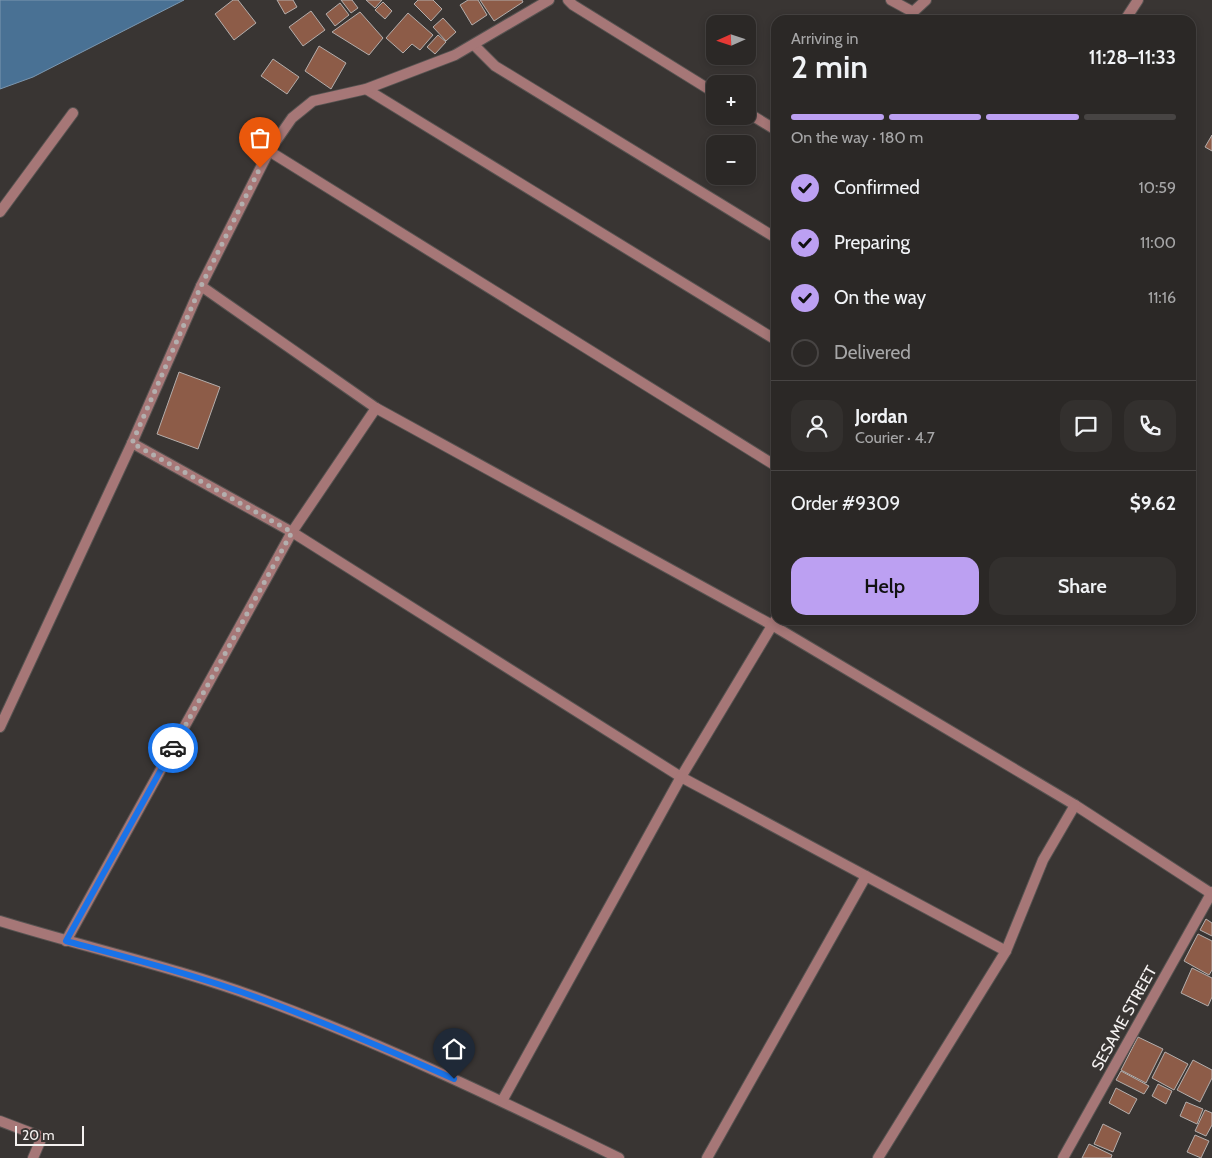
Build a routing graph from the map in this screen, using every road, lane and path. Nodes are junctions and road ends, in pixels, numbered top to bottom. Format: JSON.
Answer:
{"nodes":[{"id":1,"x":549,"y":0,"type":"edge"},
{"id":2,"x":568,"y":0,"type":"edge"},
{"id":3,"x":891,"y":0,"type":"edge"},
{"id":4,"x":926,"y":0,"type":"edge"},
{"id":5,"x":1138,"y":0,"type":"edge"},
{"id":6,"x":910,"y":15,"type":"edge"},
{"id":7,"x":912,"y":15,"type":"edge"},
{"id":8,"x":1128,"y":15,"type":"edge"},
{"id":9,"x":474,"y":44,"type":"junction"},
{"id":10,"x":706,"y":87,"type":"edge"},
{"id":11,"x":366,"y":89,"type":"junction"},
{"id":12,"x":73,"y":113,"type":"dead end"},
{"id":13,"x":756,"y":117,"type":"edge"},
{"id":14,"x":771,"y":127,"type":"edge"},
{"id":15,"x":269,"y":151,"type":"junction"},
{"id":16,"x":0,"y":212,"type":"edge"},
{"id":17,"x":771,"y":235,"type":"edge"},
{"id":18,"x":201,"y":286,"type":"junction"},
{"id":19,"x":771,"y":337,"type":"edge"},
{"id":20,"x":376,"y":408,"type":"junction"},
{"id":21,"x":132,"y":443,"type":"junction"},
{"id":22,"x":771,"y":463,"type":"edge"},
{"id":23,"x":292,"y":532,"type":"junction"},
{"id":24,"x":771,"y":620,"type":"edge"},
{"id":25,"x":772,"y":625,"type":"edge"},
{"id":26,"x":779,"y":625,"type":"edge"},
{"id":27,"x":2,"y":721,"type":"edge"},
{"id":28,"x":681,"y":777,"type":"junction"},
{"id":29,"x":1075,"y":805,"type":"junction"},
{"id":30,"x":866,"y":876,"type":"junction"},
{"id":31,"x":1212,"y":894,"type":"edge"},
{"id":32,"x":0,"y":921,"type":"edge"},
{"id":33,"x":66,"y":941,"type":"junction"},
{"id":34,"x":1006,"y":951,"type":"junction"},
{"id":35,"x":502,"y":1100,"type":"junction"},
{"id":36,"x":0,"y":1121,"type":"edge"},
{"id":37,"x":33,"y":1158,"type":"edge"},
{"id":38,"x":619,"y":1158,"type":"edge"},
{"id":39,"x":706,"y":1158,"type":"edge"},
{"id":40,"x":878,"y":1158,"type":"edge"},
{"id":41,"x":1063,"y":1158,"type":"edge"}],
"edges":[{"from":1,"to":9,"type":"street"},
{"from":2,"to":10,"type":"street"},
{"from":3,"to":6,"type":"street"},
{"from":4,"to":7,"type":"street"},
{"from":5,"to":8,"type":"street"},
{"from":9,"to":11,"type":"street"},
{"from":9,"to":17,"type":"street"},
{"from":11,"to":15,"type":"street"},
{"from":11,"to":19,"type":"street"},
{"from":12,"to":16,"type":"street"},
{"from":13,"to":14,"type":"street"},
{"from":15,"to":18,"type":"street"},
{"from":15,"to":22,"type":"street"},
{"from":18,"to":20,"type":"street"},
{"from":18,"to":21,"type":"street"},
{"from":20,"to":23,"type":"street"},
{"from":20,"to":24,"type":"street"},
{"from":21,"to":23,"type":"street"},
{"from":21,"to":27,"type":"street"},
{"from":23,"to":28,"type":"street"},
{"from":23,"to":33,"type":"street"},
{"from":25,"to":28,"type":"street"},
{"from":26,"to":29,"type":"street"},
{"from":28,"to":30,"type":"street"},
{"from":28,"to":35,"type":"street"},
{"from":29,"to":31,"type":"street"},
{"from":29,"to":34,"type":"street"},
{"from":30,"to":34,"type":"street"},
{"from":30,"to":39,"type":"street"},
{"from":31,"to":41,"type":"street","name":"SESAME STREET"},
{"from":32,"to":33,"type":"street"},
{"from":33,"to":35,"type":"street"},
{"from":34,"to":40,"type":"street"},
{"from":35,"to":38,"type":"street"},
{"from":36,"to":37,"type":"street"}]}
